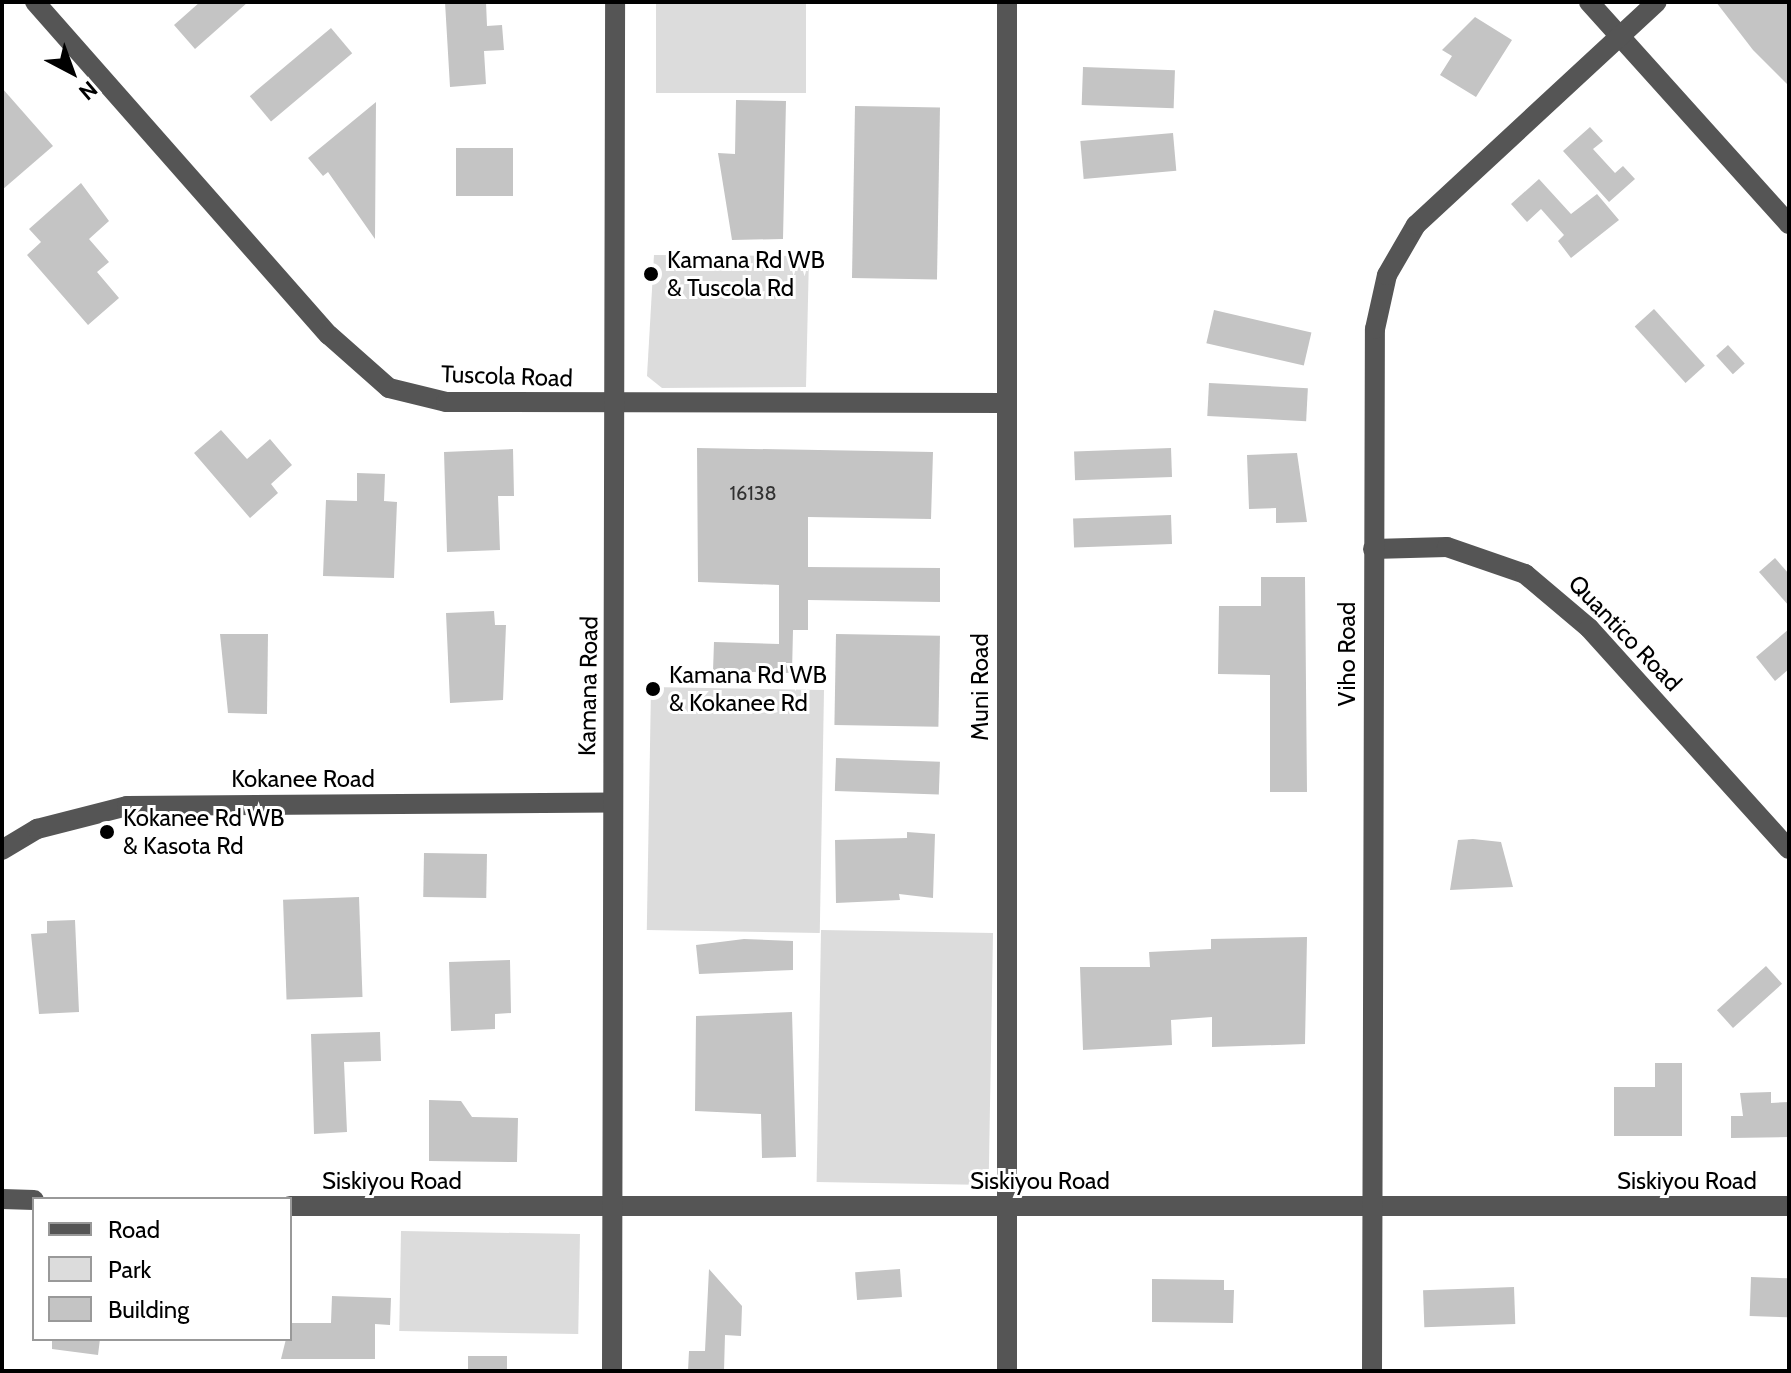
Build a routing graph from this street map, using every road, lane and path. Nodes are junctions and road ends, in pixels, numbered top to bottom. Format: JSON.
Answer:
{"nodes":[{"id":1,"x":35,"y":2,"type":"edge"},
{"id":2,"x":615,"y":2,"type":"edge"},
{"id":3,"x":1007,"y":2,"type":"edge"},
{"id":4,"x":1589,"y":2,"type":"edge"},
{"id":5,"x":1657,"y":2,"type":"edge"},
{"id":6,"x":1620,"y":36,"type":"junction"},
{"id":7,"x":1789,"y":224,"type":"edge"},
{"id":8,"x":1006,"y":403,"type":"junction"},
{"id":9,"x":616,"y":404,"type":"junction"},
{"id":10,"x":1373,"y":549,"type":"junction"},
{"id":11,"x":613,"y":803,"type":"junction"},
{"id":12,"x":1789,"y":849,"type":"edge"},
{"id":13,"x":2,"y":850,"type":"edge"},
{"id":14,"x":2,"y":1199,"type":"edge"},
{"id":15,"x":32,"y":1200,"type":"edge"},
{"id":16,"x":292,"y":1206,"type":"edge"},
{"id":17,"x":1006,"y":1206,"type":"junction"},
{"id":18,"x":1789,"y":1206,"type":"edge"},
{"id":19,"x":612,"y":1209,"type":"junction"},
{"id":20,"x":1373,"y":1209,"type":"junction"},
{"id":21,"x":612,"y":1371,"type":"edge"},
{"id":22,"x":1007,"y":1371,"type":"edge"},
{"id":23,"x":1372,"y":1371,"type":"edge"}],
"edges":[{"from":1,"to":9,"type":"street","name":"Tuscola Road"},
{"from":2,"to":9,"type":"street","name":"Kamana Road"},
{"from":3,"to":8,"type":"street","name":"Muni Road"},
{"from":4,"to":6,"type":"street"},
{"from":5,"to":6,"type":"street","name":"Viho Road"},
{"from":6,"to":7,"type":"street"},
{"from":6,"to":10,"type":"street","name":"Viho Road"},
{"from":8,"to":9,"type":"street","name":"Tuscola Road"},
{"from":8,"to":17,"type":"street","name":"Muni Road"},
{"from":9,"to":11,"type":"street","name":"Kamana Road"},
{"from":10,"to":12,"type":"street","name":"Quantico Road"},
{"from":10,"to":20,"type":"street","name":"Viho Road"},
{"from":11,"to":13,"type":"street","name":"Kokanee Road"},
{"from":11,"to":19,"type":"street","name":"Kamana Road"},
{"from":14,"to":15,"type":"street"},
{"from":16,"to":19,"type":"street","name":"Siskiyou Road"},
{"from":17,"to":19,"type":"street","name":"Siskiyou Road"},
{"from":17,"to":20,"type":"street","name":"Siskiyou Road"},
{"from":17,"to":22,"type":"street","name":"Muni Road"},
{"from":18,"to":20,"type":"street","name":"Siskiyou Road"},
{"from":19,"to":21,"type":"street","name":"Kamana Road"},
{"from":20,"to":23,"type":"street","name":"Viho Road"}]}
